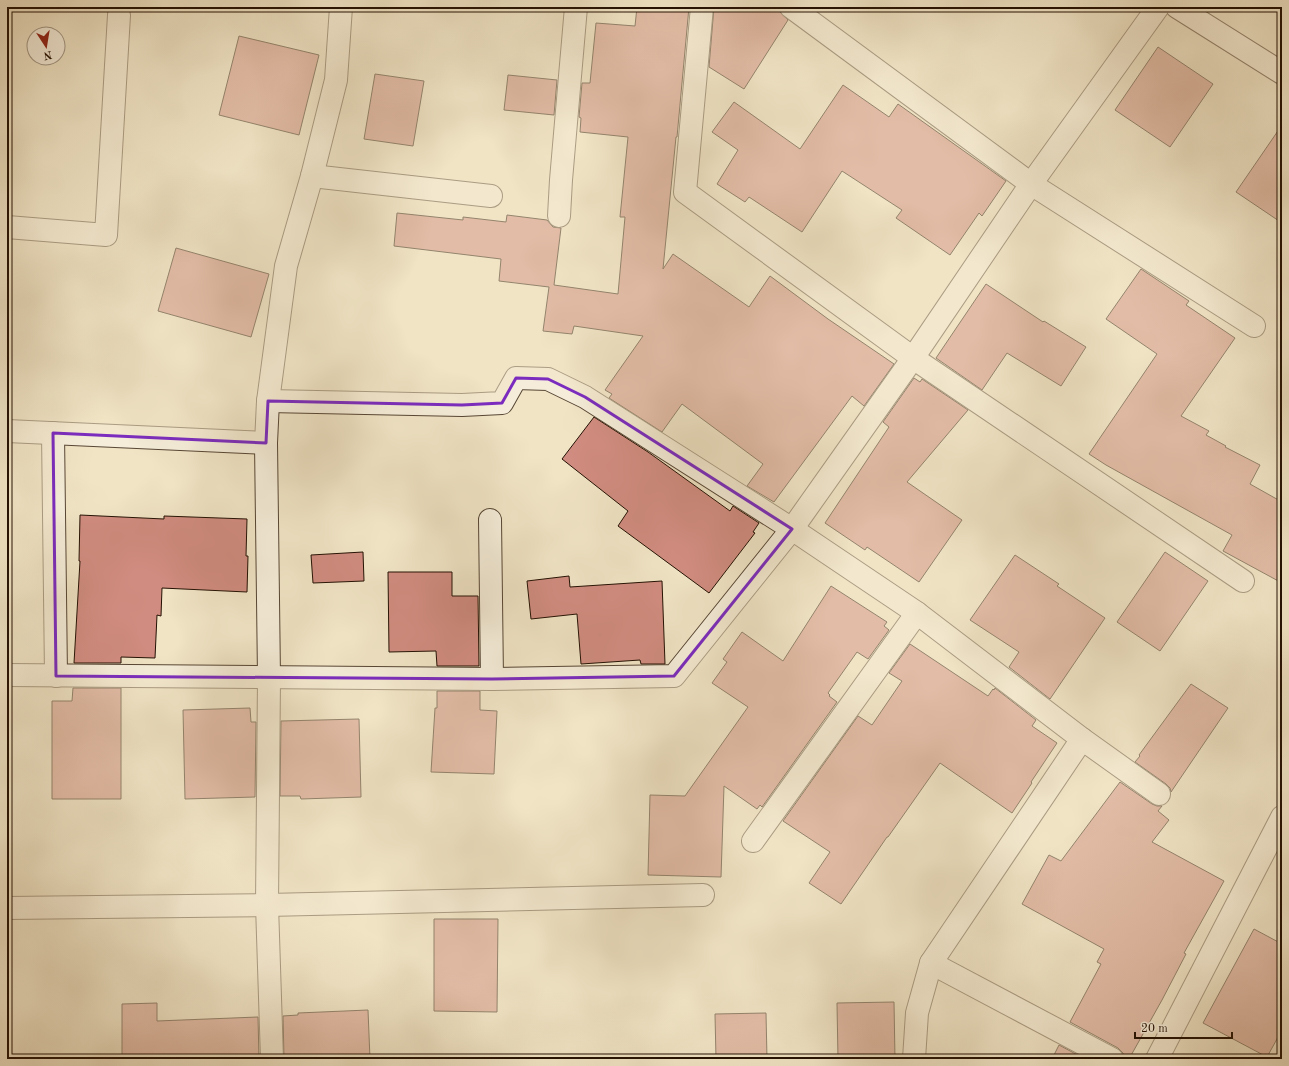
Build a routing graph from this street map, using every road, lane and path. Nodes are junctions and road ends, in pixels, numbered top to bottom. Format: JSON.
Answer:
{"nodes":[{"id":1,"x":341,"y":7,"type":"edge"},
{"id":2,"x":576,"y":7,"type":"edge"},
{"id":3,"x":702,"y":7,"type":"edge"},
{"id":4,"x":791,"y":7,"type":"edge"},
{"id":5,"x":1158,"y":7,"type":"edge"},
{"id":6,"x":1177,"y":7,"type":"edge"},
{"id":7,"x":119,"y":15,"type":"dead end"},
{"id":8,"x":1282,"y":73,"type":"edge"},
{"id":9,"x":312,"y":176,"type":"junction"},
{"id":10,"x":1031,"y":184,"type":"junction"},
{"id":11,"x":491,"y":196,"type":"dead end"},
{"id":12,"x":559,"y":216,"type":"dead end"},
{"id":13,"x":7,"y":227,"type":"edge"},
{"id":14,"x":1254,"y":326,"type":"dead end"},
{"id":15,"x":913,"y":358,"type":"junction"},
{"id":16,"x":268,"y":401,"type":"junction"},
{"id":17,"x":7,"y":432,"type":"edge"},
{"id":18,"x":54,"y":433,"type":"junction"},
{"id":19,"x":266,"y":442,"type":"junction"},
{"id":20,"x":490,"y":520,"type":"dead end"},
{"id":21,"x":792,"y":528,"type":"junction"},
{"id":22,"x":1243,"y":581,"type":"dead end"},
{"id":23,"x":917,"y":613,"type":"junction"},
{"id":24,"x":7,"y":675,"type":"edge"},
{"id":25,"x":56,"y":676,"type":"junction"},
{"id":26,"x":269,"y":677,"type":"junction"},
{"id":27,"x":492,"y":679,"type":"junction"},
{"id":28,"x":1082,"y":739,"type":"junction"},
{"id":29,"x":1159,"y":794,"type":"dead end"},
{"id":30,"x":1282,"y":817,"type":"edge"},
{"id":31,"x":753,"y":841,"type":"dead end"},
{"id":32,"x":703,"y":895,"type":"dead end"},
{"id":33,"x":267,"y":905,"type":"junction"},
{"id":34,"x":7,"y":908,"type":"edge"},
{"id":35,"x":931,"y":963,"type":"junction"},
{"id":36,"x":272,"y":1059,"type":"edge"},
{"id":37,"x":914,"y":1059,"type":"edge"},
{"id":38,"x":1112,"y":1059,"type":"edge"},
{"id":39,"x":1157,"y":1059,"type":"edge"}],
"edges":[{"from":1,"to":9,"type":"street"},
{"from":2,"to":12,"type":"street"},
{"from":3,"to":15,"type":"street"},
{"from":4,"to":10,"type":"street"},
{"from":5,"to":10,"type":"street"},
{"from":6,"to":8,"type":"street"},
{"from":7,"to":13,"type":"street"},
{"from":9,"to":11,"type":"street"},
{"from":9,"to":16,"type":"street"},
{"from":10,"to":14,"type":"street"},
{"from":10,"to":15,"type":"street"},
{"from":15,"to":21,"type":"street"},
{"from":15,"to":22,"type":"street"},
{"from":16,"to":19,"type":"street"},
{"from":16,"to":21,"type":"street"},
{"from":17,"to":18,"type":"street"},
{"from":18,"to":19,"type":"street"},
{"from":18,"to":25,"type":"street"},
{"from":19,"to":26,"type":"street"},
{"from":20,"to":27,"type":"street"},
{"from":21,"to":23,"type":"street"},
{"from":21,"to":27,"type":"street"},
{"from":23,"to":28,"type":"street"},
{"from":23,"to":31,"type":"street"},
{"from":24,"to":25,"type":"street"},
{"from":25,"to":26,"type":"street"},
{"from":26,"to":27,"type":"street"},
{"from":26,"to":33,"type":"street"},
{"from":28,"to":29,"type":"street"},
{"from":28,"to":35,"type":"street"},
{"from":30,"to":39,"type":"street"},
{"from":32,"to":33,"type":"street"},
{"from":33,"to":34,"type":"street"},
{"from":33,"to":36,"type":"street"},
{"from":35,"to":37,"type":"street"},
{"from":35,"to":38,"type":"street"}]}
